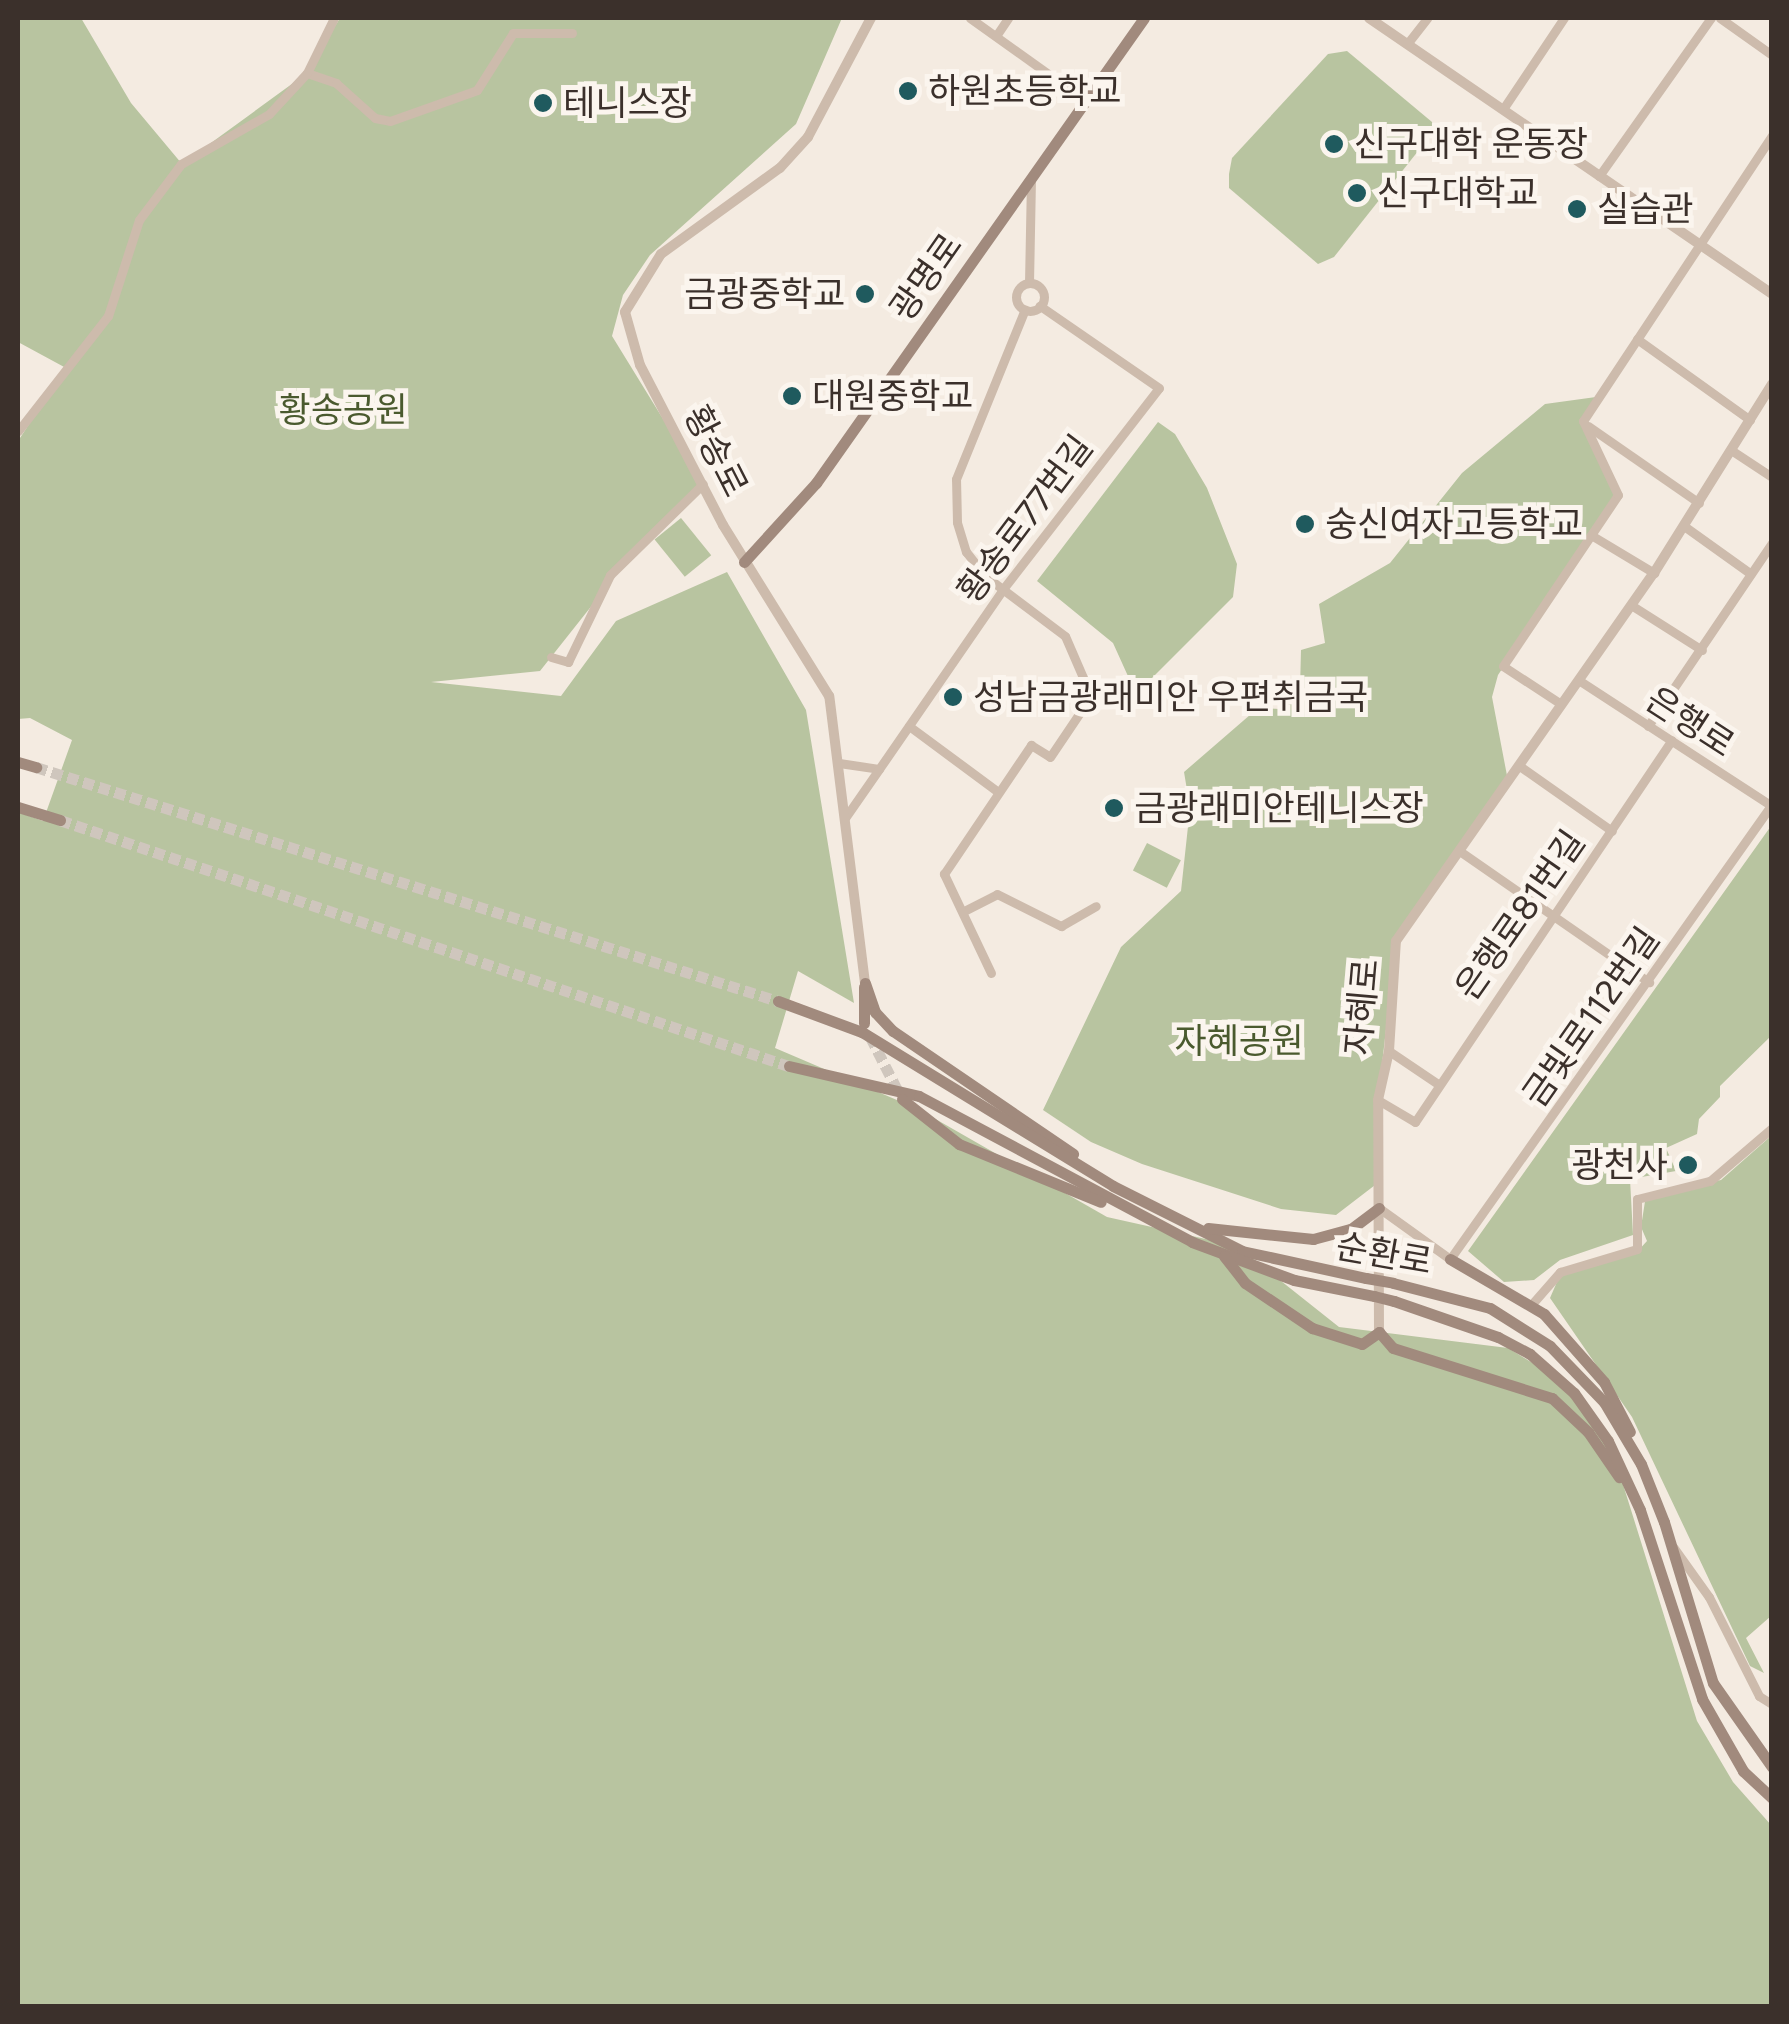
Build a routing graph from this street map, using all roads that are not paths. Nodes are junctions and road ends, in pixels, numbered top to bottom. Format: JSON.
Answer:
{"nodes":[{"id":1,"x":334,"y":18,"type":"edge"},
{"id":2,"x":871,"y":18,"type":"edge"},
{"id":3,"x":970,"y":18,"type":"edge"},
{"id":4,"x":1008,"y":18,"type":"edge"},
{"id":5,"x":1144,"y":18,"type":"edge"},
{"id":6,"x":1369,"y":18,"type":"edge"},
{"id":7,"x":1426,"y":18,"type":"edge"},
{"id":8,"x":1564,"y":18,"type":"edge"},
{"id":9,"x":1711,"y":18,"type":"edge"},
{"id":10,"x":1720,"y":18,"type":"edge"},
{"id":11,"x":572,"y":33,"type":"dead end"},
{"id":12,"x":996,"y":36,"type":"junction"},
{"id":13,"x":1407,"y":44,"type":"junction"},
{"id":14,"x":1772,"y":54,"type":"edge"},
{"id":15,"x":307,"y":73,"type":"junction"},
{"id":16,"x":1086,"y":101,"type":"junction"},
{"id":17,"x":1503,"y":109,"type":"junction"},
{"id":18,"x":1772,"y":135,"type":"edge"},
{"id":19,"x":1598,"y":176,"type":"junction"},
{"id":20,"x":1031,"y":180,"type":"junction"},
{"id":21,"x":1699,"y":246,"type":"junction"},
{"id":22,"x":1029,"y":283,"type":"junction"},
{"id":23,"x":1772,"y":294,"type":"edge"},
{"id":24,"x":1040,"y":306,"type":"junction"},
{"id":25,"x":1025,"y":309,"type":"junction"},
{"id":26,"x":1638,"y":339,"type":"junction"},
{"id":27,"x":1772,"y":384,"type":"edge"},
{"id":28,"x":1750,"y":420,"type":"junction"},
{"id":29,"x":1583,"y":421,"type":"junction"},
{"id":30,"x":18,"y":431,"type":"edge"},
{"id":31,"x":1730,"y":450,"type":"junction"},
{"id":32,"x":1772,"y":476,"type":"edge"},
{"id":33,"x":703,"y":484,"type":"junction"},
{"id":34,"x":1699,"y":503,"type":"junction"},
{"id":35,"x":1684,"y":526,"type":"junction"},
{"id":36,"x":1591,"y":534,"type":"junction"},
{"id":37,"x":1772,"y":543,"type":"edge"},
{"id":38,"x":744,"y":562,"type":"junction"},
{"id":39,"x":1654,"y":573,"type":"junction"},
{"id":40,"x":1751,"y":574,"type":"junction"},
{"id":41,"x":1003,"y":590,"type":"junction"},
{"id":42,"x":1631,"y":605,"type":"junction"},
{"id":43,"x":1702,"y":650,"type":"junction"},
{"id":44,"x":552,"y":658,"type":"dead end"},
{"id":45,"x":1580,"y":681,"type":"junction"},
{"id":46,"x":1561,"y":704,"type":"junction"},
{"id":47,"x":909,"y":726,"type":"junction"},
{"id":48,"x":1648,"y":726,"type":"junction"},
{"id":49,"x":1672,"y":740,"type":"junction"},
{"id":50,"x":18,"y":762,"type":"edge"},
{"id":51,"x":839,"y":763,"type":"junction"},
{"id":52,"x":36,"y":767,"type":"tunnel mouth"},
{"id":53,"x":1520,"y":767,"type":"junction"},
{"id":54,"x":879,"y":770,"type":"junction"},
{"id":55,"x":998,"y":792,"type":"junction"},
{"id":56,"x":1771,"y":805,"type":"edge"},
{"id":57,"x":18,"y":807,"type":"edge"},
{"id":58,"x":845,"y":818,"type":"junction"},
{"id":59,"x":60,"y":820,"type":"tunnel mouth"},
{"id":60,"x":1612,"y":831,"type":"junction"},
{"id":61,"x":1461,"y":852,"type":"junction"},
{"id":62,"x":1096,"y":906,"type":"dead end"},
{"id":63,"x":964,"y":911,"type":"junction"},
{"id":64,"x":1554,"y":915,"type":"junction"},
{"id":65,"x":991,"y":972,"type":"dead end"},
{"id":66,"x":1650,"y":982,"type":"junction"},
{"id":67,"x":865,"y":983,"type":"junction"},
{"id":68,"x":778,"y":1001,"type":"tunnel mouth"},
{"id":69,"x":864,"y":1023,"type":"tunnel mouth"},
{"id":70,"x":1389,"y":1051,"type":"junction"},
{"id":71,"x":790,"y":1066,"type":"tunnel mouth"},
{"id":72,"x":1438,"y":1084,"type":"junction"},
{"id":73,"x":902,"y":1100,"type":"tunnel mouth"},
{"id":74,"x":1378,"y":1100,"type":"junction"},
{"id":75,"x":1772,"y":1128,"type":"edge"},
{"id":76,"x":1113,"y":1186,"type":"junction"},
{"id":77,"x":1380,"y":1208,"type":"junction"},
{"id":78,"x":1132,"y":1212,"type":"junction"},
{"id":79,"x":1197,"y":1226,"type":"junction"},
{"id":80,"x":1222,"y":1255,"type":"junction"},
{"id":81,"x":1450,"y":1259,"type":"junction"},
{"id":82,"x":1532,"y":1304,"type":"junction"},
{"id":83,"x":1379,"y":1332,"type":"junction"},
{"id":84,"x":1640,"y":1464,"type":"junction"},
{"id":85,"x":1640,"y":1510,"type":"junction"},
{"id":86,"x":1669,"y":1542,"type":"junction"},
{"id":87,"x":1772,"y":1704,"type":"edge"},
{"id":88,"x":1772,"y":1766,"type":"edge"},
{"id":89,"x":1772,"y":1798,"type":"edge"}],
"edges":[{"from":1,"to":15,"type":"street"},
{"from":2,"to":33,"type":"street","name":"황송로"},
{"from":3,"to":12,"type":"street"},
{"from":4,"to":12,"type":"street"},
{"from":5,"to":16,"type":"main road","name":"광명로"},
{"from":6,"to":13,"type":"street"},
{"from":7,"to":13,"type":"street"},
{"from":8,"to":17,"type":"street"},
{"from":9,"to":19,"type":"street"},
{"from":10,"to":14,"type":"street"},
{"from":11,"to":15,"type":"street"},
{"from":12,"to":16,"type":"street"},
{"from":13,"to":17,"type":"street"},
{"from":15,"to":30,"type":"street"},
{"from":16,"to":20,"type":"main road","name":"광명로"},
{"from":17,"to":19,"type":"street"},
{"from":18,"to":21,"type":"street"},
{"from":19,"to":21,"type":"street"},
{"from":20,"to":22,"type":"street"},
{"from":20,"to":38,"type":"main road","name":"광명로"},
{"from":21,"to":23,"type":"street"},
{"from":21,"to":26,"type":"street"},
{"from":22,"to":24,"type":"street"},
{"from":22,"to":25,"type":"street"},
{"from":24,"to":25,"type":"street"},
{"from":24,"to":41,"type":"street","name":"황송로77번길"},
{"from":25,"to":41,"type":"street"},
{"from":26,"to":28,"type":"street"},
{"from":26,"to":29,"type":"street"},
{"from":27,"to":28,"type":"street","name":"자혜로"},
{"from":28,"to":31,"type":"street","name":"자혜로"},
{"from":29,"to":34,"type":"street"},
{"from":29,"to":36,"type":"street"},
{"from":31,"to":32,"type":"street"},
{"from":31,"to":34,"type":"street","name":"자혜로"},
{"from":33,"to":38,"type":"street","name":"황송로"},
{"from":33,"to":44,"type":"street"},
{"from":34,"to":35,"type":"street","name":"자혜로"},
{"from":35,"to":39,"type":"street","name":"자혜로"},
{"from":35,"to":40,"type":"street"},
{"from":36,"to":39,"type":"street"},
{"from":36,"to":46,"type":"street"},
{"from":37,"to":40,"type":"street"},
{"from":38,"to":51,"type":"street","name":"황송로"},
{"from":39,"to":42,"type":"street","name":"자혜로"},
{"from":40,"to":43,"type":"street"},
{"from":41,"to":47,"type":"street","name":"황송로77번길"},
{"from":41,"to":55,"type":"street"},
{"from":42,"to":43,"type":"street"},
{"from":42,"to":45,"type":"street","name":"자혜로"},
{"from":43,"to":48,"type":"street"},
{"from":45,"to":46,"type":"street","name":"자혜로"},
{"from":45,"to":48,"type":"street","name":"은행로"},
{"from":46,"to":53,"type":"street","name":"자혜로"},
{"from":47,"to":54,"type":"street","name":"황송로77번길"},
{"from":47,"to":55,"type":"street"},
{"from":48,"to":49,"type":"street","name":"은행로"},
{"from":49,"to":56,"type":"street","name":"은행로"},
{"from":49,"to":60,"type":"street","name":"은행로81번길"},
{"from":50,"to":52,"type":"main road"},
{"from":51,"to":54,"type":"street"},
{"from":51,"to":58,"type":"street","name":"황송로"},
{"from":53,"to":60,"type":"street"},
{"from":53,"to":61,"type":"street","name":"자혜로"},
{"from":54,"to":58,"type":"street","name":"황송로77번길"},
{"from":55,"to":63,"type":"street"},
{"from":56,"to":66,"type":"street","name":"금빛로112번길"},
{"from":57,"to":59,"type":"main road"},
{"from":58,"to":67,"type":"street","name":"황송로"},
{"from":60,"to":64,"type":"street","name":"은행로81번길"},
{"from":61,"to":64,"type":"street"},
{"from":61,"to":70,"type":"street","name":"자혜로"},
{"from":62,"to":63,"type":"street"},
{"from":63,"to":65,"type":"street"},
{"from":64,"to":66,"type":"street"},
{"from":64,"to":72,"type":"street","name":"은행로81번길"},
{"from":66,"to":81,"type":"street","name":"금빛로112번길"},
{"from":67,"to":69,"type":"main road"},
{"from":67,"to":76,"type":"main road"},
{"from":68,"to":76,"type":"main road","name":"순환로"},
{"from":70,"to":72,"type":"street"},
{"from":70,"to":74,"type":"street","name":"자혜로"},
{"from":71,"to":78,"type":"main road","name":"순환로"},
{"from":72,"to":74,"type":"street","name":"은행로81번길"},
{"from":73,"to":78,"type":"main road"},
{"from":74,"to":77,"type":"street","name":"자혜로"},
{"from":75,"to":82,"type":"street"},
{"from":76,"to":79,"type":"main road","name":"순환로"},
{"from":77,"to":79,"type":"main road"},
{"from":77,"to":81,"type":"street"},
{"from":77,"to":83,"type":"street","name":"자혜로"},
{"from":78,"to":80,"type":"main road","name":"순환로"},
{"from":79,"to":84,"type":"main road","name":"순환로","bridge":true},
{"from":80,"to":83,"type":"main road"},
{"from":80,"to":85,"type":"main road","name":"순환로","bridge":true},
{"from":81,"to":82,"type":"main road"},
{"from":82,"to":84,"type":"main road"},
{"from":83,"to":85,"type":"main road"},
{"from":84,"to":86,"type":"main road","name":"순환로"},
{"from":85,"to":89,"type":"main road","name":"순환로"},
{"from":86,"to":87,"type":"street"},
{"from":86,"to":88,"type":"main road","name":"순환로"}]}
